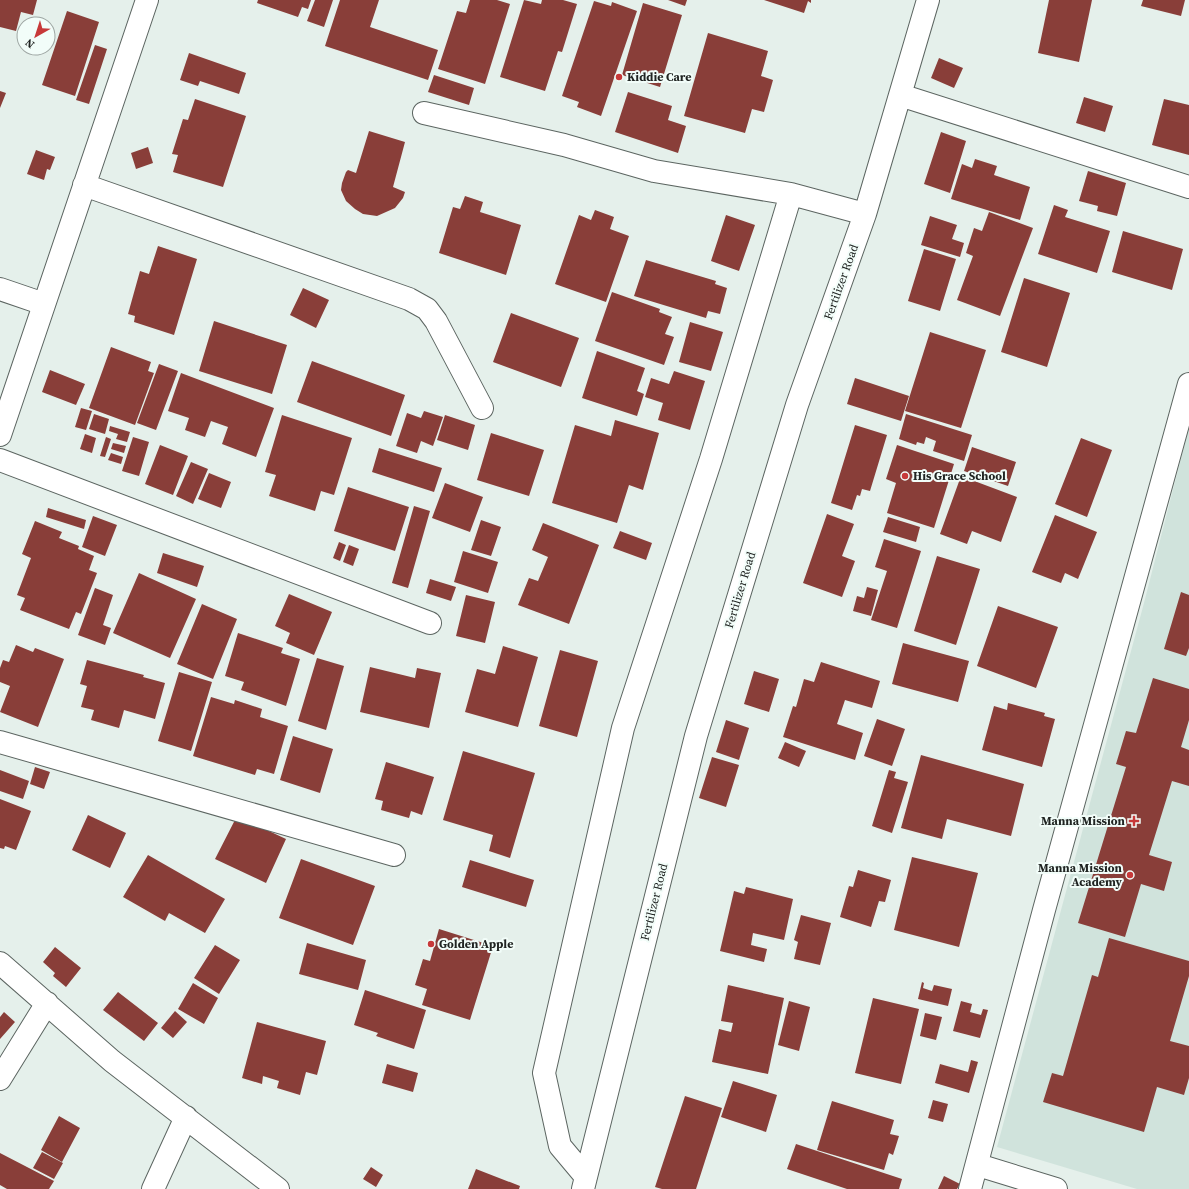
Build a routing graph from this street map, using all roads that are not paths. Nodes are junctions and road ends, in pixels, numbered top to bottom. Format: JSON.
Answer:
{"nodes":[{"id":1,"x":147,"y":0,"type":"edge"},
{"id":2,"x":928,"y":0,"type":"edge"},
{"id":3,"x":900,"y":95,"type":"junction"},
{"id":4,"x":424,"y":113,"type":"dead end"},
{"id":5,"x":84,"y":185,"type":"junction"},
{"id":6,"x":1189,"y":187,"type":"edge"},
{"id":7,"x":791,"y":194,"type":"junction"},
{"id":8,"x":865,"y":214,"type":"junction"},
{"id":9,"x":0,"y":289,"type":"edge"},
{"id":10,"x":44,"y":304,"type":"junction"},
{"id":11,"x":1189,"y":384,"type":"edge"},
{"id":12,"x":482,"y":408,"type":"dead end"},
{"id":13,"x":0,"y":435,"type":"edge"},
{"id":14,"x":0,"y":460,"type":"edge"},
{"id":15,"x":430,"y":623,"type":"dead end"},
{"id":16,"x":0,"y":742,"type":"edge"},
{"id":17,"x":394,"y":855,"type":"dead end"},
{"id":18,"x":0,"y":963,"type":"edge"},
{"id":19,"x":47,"y":1003,"type":"junction"},
{"id":20,"x":0,"y":1079,"type":"edge"},
{"id":21,"x":186,"y":1117,"type":"junction"},
{"id":22,"x":978,"y":1165,"type":"junction"},
{"id":23,"x":584,"y":1183,"type":"edge"},
{"id":24,"x":153,"y":1189,"type":"edge"},
{"id":25,"x":278,"y":1189,"type":"edge"},
{"id":26,"x":970,"y":1189,"type":"edge"},
{"id":27,"x":1056,"y":1189,"type":"edge"}],
"edges":[{"from":1,"to":5,"type":"street"},
{"from":2,"to":3,"type":"street","name":"Fertilizer Road"},
{"from":3,"to":6,"type":"street"},
{"from":3,"to":8,"type":"street","name":"Fertilizer Road"},
{"from":4,"to":7,"type":"street"},
{"from":5,"to":10,"type":"street"},
{"from":5,"to":12,"type":"street"},
{"from":7,"to":8,"type":"street"},
{"from":7,"to":23,"type":"street"},
{"from":8,"to":23,"type":"street","name":"Fertilizer Road"},
{"from":9,"to":10,"type":"street"},
{"from":10,"to":13,"type":"street"},
{"from":11,"to":22,"type":"street"},
{"from":14,"to":15,"type":"street"},
{"from":16,"to":17,"type":"street"},
{"from":18,"to":19,"type":"street"},
{"from":19,"to":20,"type":"street"},
{"from":19,"to":21,"type":"street"},
{"from":21,"to":24,"type":"street"},
{"from":21,"to":25,"type":"street"},
{"from":22,"to":26,"type":"street"},
{"from":22,"to":27,"type":"street"}]}
